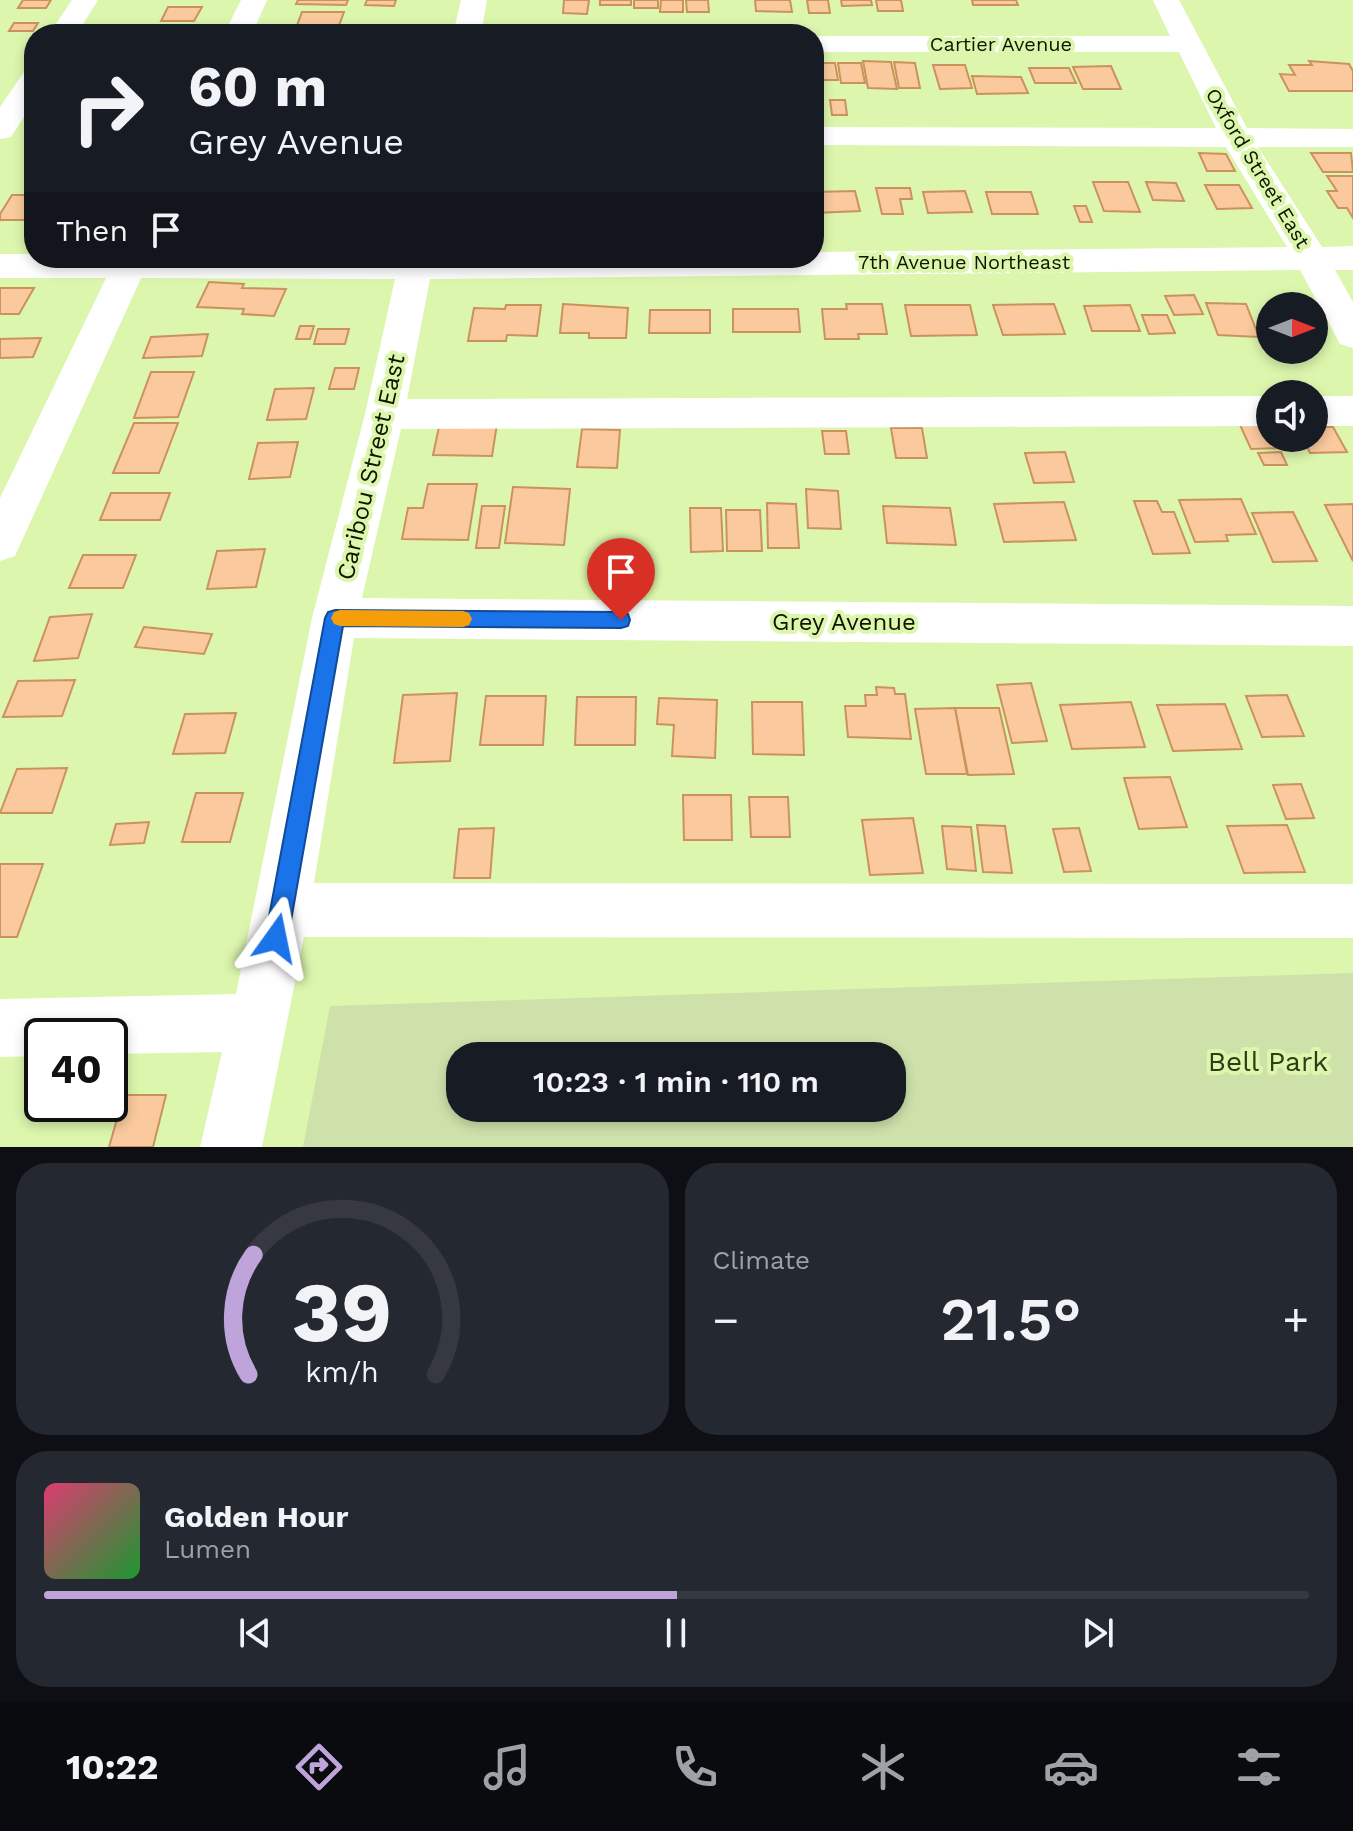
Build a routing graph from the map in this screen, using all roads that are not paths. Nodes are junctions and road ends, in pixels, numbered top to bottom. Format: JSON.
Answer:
{"nodes":[{"id":1,"x":85,"y":0,"type":"edge"},
{"id":2,"x":254,"y":0,"type":"edge"},
{"id":3,"x":474,"y":0,"type":"edge"},
{"id":4,"x":1166,"y":0,"type":"edge"},
{"id":5,"x":69,"y":24,"type":"edge"},
{"id":6,"x":243,"y":24,"type":"edge"},
{"id":7,"x":469,"y":24,"type":"edge"},
{"id":8,"x":824,"y":44,"type":"edge"},
{"id":9,"x":1188,"y":44,"type":"junction"},
{"id":10,"x":24,"y":93,"type":"edge"},
{"id":11,"x":0,"y":130,"type":"edge"},
{"id":12,"x":824,"y":136,"type":"edge"},
{"id":13,"x":1353,"y":138,"type":"edge"},
{"id":14,"x":1237,"y":139,"type":"junction"},
{"id":15,"x":1353,"y":258,"type":"edge"},
{"id":16,"x":1312,"y":259,"type":"junction"},
{"id":17,"x":824,"y":261,"type":"edge"},
{"id":18,"x":24,"y":265,"type":"edge"},
{"id":19,"x":0,"y":266,"type":"edge"},
{"id":20,"x":128,"y":268,"type":"edge"},
{"id":21,"x":415,"y":268,"type":"edge"},
{"id":22,"x":1353,"y":335,"type":"edge"},
{"id":23,"x":1256,"y":411,"type":"edge"},
{"id":24,"x":1328,"y":411,"type":"edge"},
{"id":25,"x":1353,"y":411,"type":"edge"},
{"id":26,"x":385,"y":414,"type":"junction"},
{"id":27,"x":0,"y":543,"type":"edge"},
{"id":28,"x":335,"y":618,"type":"junction"},
{"id":29,"x":1353,"y":626,"type":"edge"},
{"id":30,"x":282,"y":910,"type":"junction"},
{"id":31,"x":1353,"y":911,"type":"edge"},
{"id":32,"x":258,"y":1022,"type":"junction"},
{"id":33,"x":0,"y":1028,"type":"edge"},
{"id":34,"x":231,"y":1147,"type":"edge"}],
"edges":[{"from":1,"to":5,"type":"street"},
{"from":2,"to":6,"type":"street"},
{"from":3,"to":7,"type":"street"},
{"from":4,"to":9,"type":"street","name":"Oxford Street East"},
{"from":8,"to":9,"type":"street","name":"Cartier Avenue"},
{"from":9,"to":14,"type":"street","name":"Oxford Street East"},
{"from":10,"to":11,"type":"street"},
{"from":12,"to":14,"type":"street"},
{"from":13,"to":14,"type":"street"},
{"from":14,"to":16,"type":"street","name":"Oxford Street East"},
{"from":15,"to":16,"type":"street","name":"7th Avenue Northeast"},
{"from":16,"to":17,"type":"street","name":"7th Avenue Northeast"},
{"from":16,"to":22,"type":"street","name":"Oxford Street East"},
{"from":18,"to":19,"type":"street","name":"7th Avenue Northeast"},
{"from":20,"to":27,"type":"street"},
{"from":21,"to":26,"type":"street","name":"Caribou Street East"},
{"from":23,"to":26,"type":"street"},
{"from":24,"to":25,"type":"street"},
{"from":26,"to":28,"type":"street","name":"Caribou Street East"},
{"from":28,"to":29,"type":"street","name":"Grey Avenue"},
{"from":28,"to":30,"type":"street","name":"Caribou Street East"},
{"from":30,"to":31,"type":"street"},
{"from":30,"to":32,"type":"street","name":"Caribou Street East"},
{"from":32,"to":33,"type":"street"},
{"from":32,"to":34,"type":"street","name":"Caribou Street East"}]}
